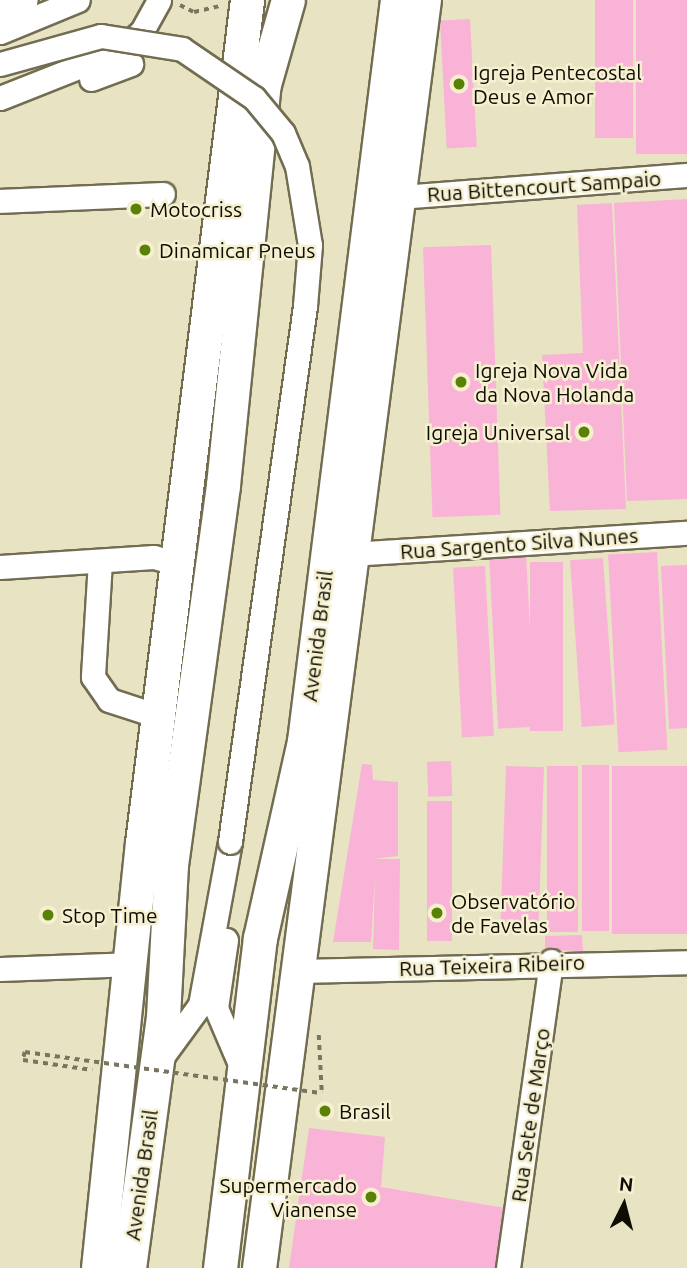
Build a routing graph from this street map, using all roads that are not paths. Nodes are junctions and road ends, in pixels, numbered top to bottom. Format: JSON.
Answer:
{"nodes":[{"id":1,"x":26,"y":0,"type":"edge"},
{"id":2,"x":78,"y":0,"type":"edge"},
{"id":3,"x":159,"y":0,"type":"edge"},
{"id":4,"x":247,"y":0,"type":"edge"},
{"id":5,"x":275,"y":0,"type":"edge"},
{"id":6,"x":288,"y":0,"type":"edge"},
{"id":7,"x":397,"y":0,"type":"edge"},
{"id":8,"x":424,"y":0,"type":"edge"},
{"id":9,"x":0,"y":11,"type":"edge"},
{"id":10,"x":0,"y":32,"type":"edge"},
{"id":11,"x":0,"y":64,"type":"edge"},
{"id":12,"x":131,"y":64,"type":"dead end"},
{"id":13,"x":264,"y":84,"type":"junction"},
{"id":14,"x":0,"y":98,"type":"edge"},
{"id":15,"x":0,"y":114,"type":"edge"},
{"id":16,"x":687,"y":175,"type":"edge"},
{"id":17,"x":163,"y":194,"type":"dead end"},
{"id":18,"x":400,"y":197,"type":"junction"},
{"id":19,"x":0,"y":201,"type":"edge"},
{"id":20,"x":687,"y":533,"type":"edge"},
{"id":21,"x":350,"y":554,"type":"junction"},
{"id":22,"x":100,"y":561,"type":"junction"},
{"id":23,"x":179,"y":564,"type":"junction"},
{"id":24,"x":0,"y":567,"type":"edge"},
{"id":25,"x":159,"y":716,"type":"junction"},
{"id":26,"x":229,"y":853,"type":"junction"},
{"id":27,"x":551,"y":961,"type":"junction"},
{"id":28,"x":687,"y":962,"type":"edge"},
{"id":29,"x":134,"y":964,"type":"junction"},
{"id":30,"x":0,"y":969,"type":"edge"},
{"id":31,"x":298,"y":971,"type":"junction"},
{"id":32,"x":156,"y":1066,"type":"junction"},
{"id":33,"x":246,"y":1077,"type":"junction"},
{"id":34,"x":98,"y":1268,"type":"edge"},
{"id":35,"x":129,"y":1268,"type":"edge"},
{"id":36,"x":220,"y":1268,"type":"edge"},
{"id":37,"x":259,"y":1268,"type":"edge"},
{"id":38,"x":508,"y":1268,"type":"edge"}],
"edges":[{"from":1,"to":9,"type":"street"},
{"from":2,"to":10,"type":"street"},
{"from":3,"to":14,"type":"street"},
{"from":4,"to":23,"type":"highway","name":"Avenida Brasil"},
{"from":5,"to":13,"type":"highway"},
{"from":6,"to":13,"type":"highway","name":"Avenida Brasil"},
{"from":7,"to":33,"type":"highway","name":"Avenida Brasil"},
{"from":8,"to":18,"type":"highway","name":"Avenida Brasil"},
{"from":11,"to":26,"type":"street","bridge":true},
{"from":12,"to":15,"type":"street"},
{"from":13,"to":32,"type":"highway","name":"Avenida Brasil"},
{"from":16,"to":18,"type":"street","name":"Rua Bittencourt Sampaio"},
{"from":17,"to":19,"type":"street"},
{"from":18,"to":21,"type":"highway","name":"Avenida Brasil"},
{"from":20,"to":21,"type":"street","name":"Rua Sargento Silva Nunes"},
{"from":21,"to":31,"type":"highway","name":"Avenida Brasil"},
{"from":22,"to":23,"type":"street"},
{"from":22,"to":24,"type":"street"},
{"from":22,"to":25,"type":"street"},
{"from":23,"to":25,"type":"highway","name":"Avenida Brasil"},
{"from":25,"to":29,"type":"highway","name":"Avenida Brasil"},
{"from":26,"to":32,"type":"street"},
{"from":26,"to":33,"type":"street"},
{"from":27,"to":28,"type":"street","name":"Rua Teixeira Ribeiro"},
{"from":27,"to":31,"type":"street","name":"Rua Teixeira Ribeiro"},
{"from":27,"to":38,"type":"street","name":"Rua Sete de Março"},
{"from":29,"to":30,"type":"street"},
{"from":29,"to":34,"type":"highway","name":"Avenida Brasil"},
{"from":31,"to":37,"type":"highway","name":"Avenida Brasil"},
{"from":32,"to":35,"type":"highway","name":"Avenida Brasil"},
{"from":33,"to":36,"type":"highway","name":"Avenida Brasil"}]}
